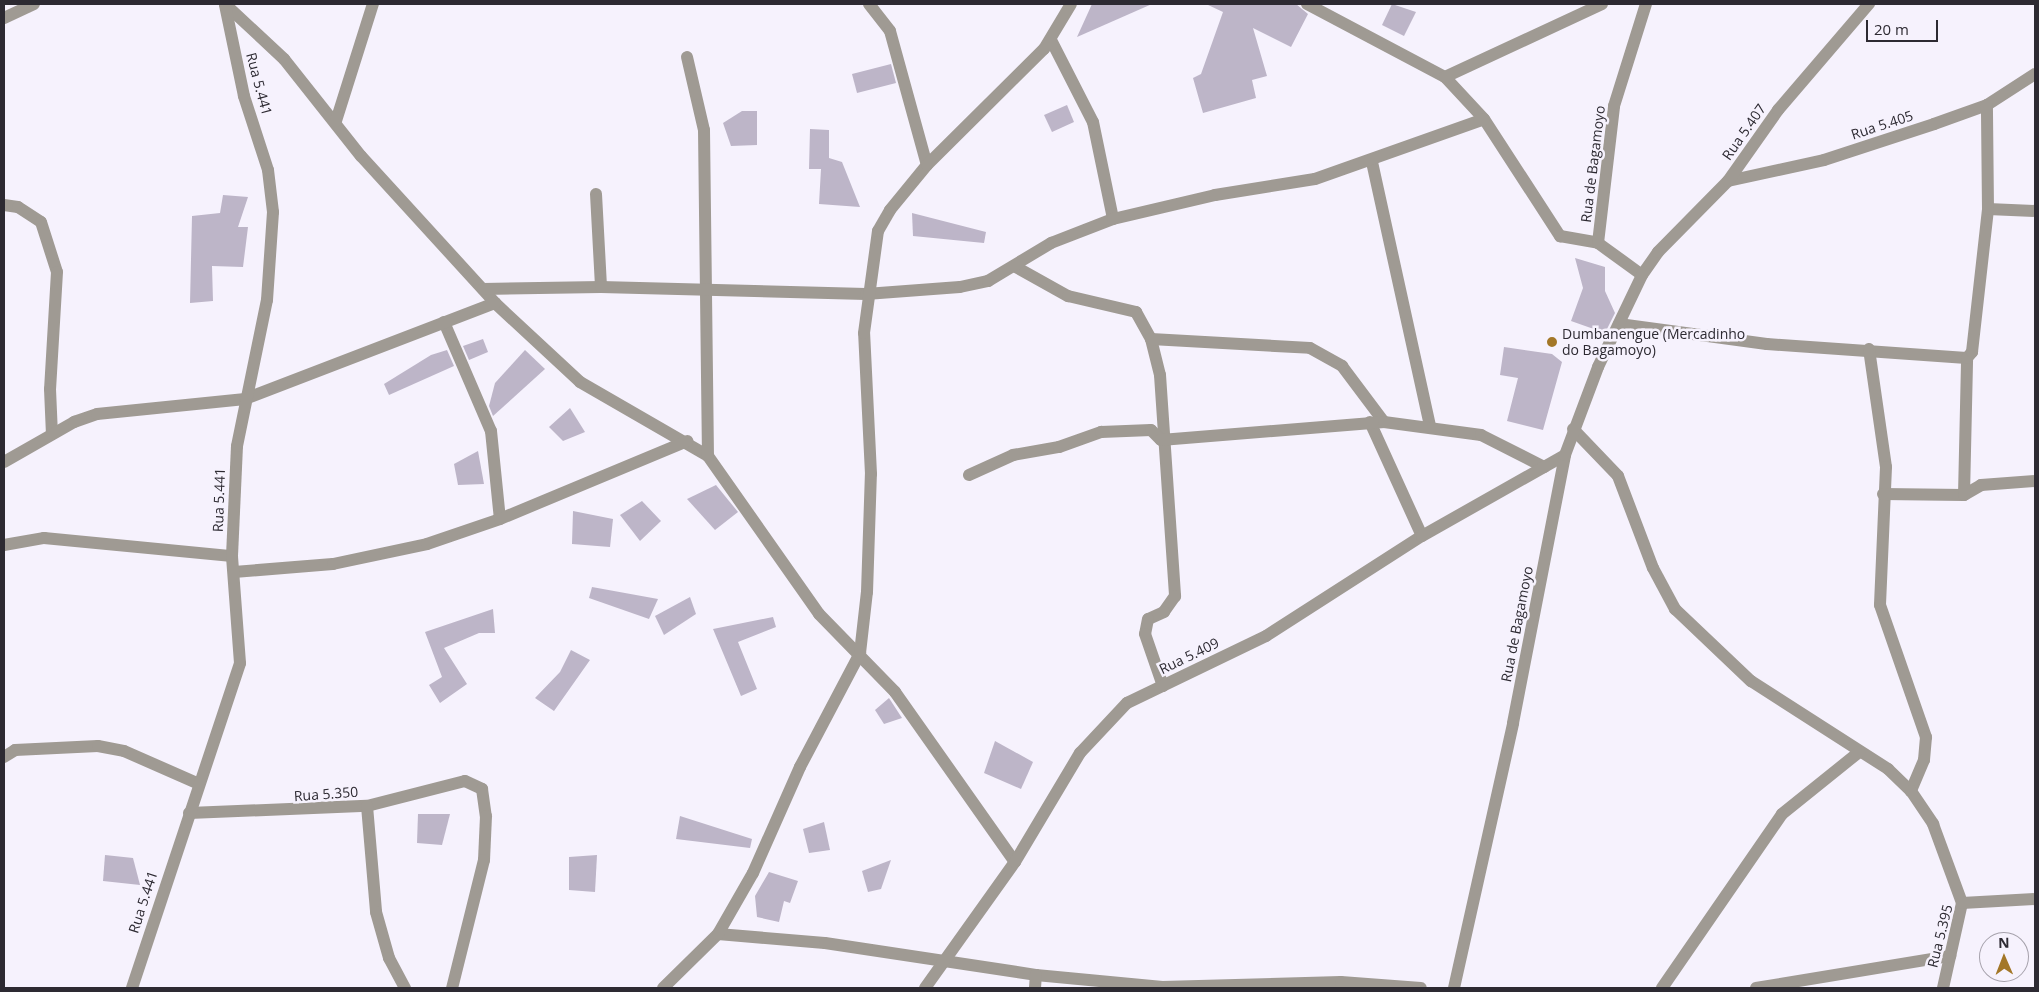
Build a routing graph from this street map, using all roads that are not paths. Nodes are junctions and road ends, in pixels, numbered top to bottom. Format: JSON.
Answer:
{"nodes":[{"id":1,"x":34,"y":4,"type":"edge"},
{"id":2,"x":225,"y":4,"type":"edge"},
{"id":3,"x":373,"y":4,"type":"edge"},
{"id":4,"x":869,"y":4,"type":"edge"},
{"id":5,"x":1071,"y":4,"type":"edge"},
{"id":6,"x":1307,"y":4,"type":"edge"},
{"id":7,"x":1602,"y":4,"type":"edge"},
{"id":8,"x":1646,"y":4,"type":"edge"},
{"id":9,"x":1870,"y":4,"type":"edge"},
{"id":10,"x":4,"y":18,"type":"edge"},
{"id":11,"x":1051,"y":40,"type":"junction"},
{"id":12,"x":687,"y":57,"type":"dead end"},
{"id":13,"x":2035,"y":74,"type":"edge"},
{"id":14,"x":1445,"y":77,"type":"junction"},
{"id":15,"x":1987,"y":105,"type":"junction"},
{"id":16,"x":1484,"y":119,"type":"junction"},
{"id":17,"x":336,"y":121,"type":"junction"},
{"id":18,"x":1372,"y":162,"type":"junction"},
{"id":19,"x":927,"y":165,"type":"junction"},
{"id":20,"x":1728,"y":181,"type":"junction"},
{"id":21,"x":596,"y":194,"type":"dead end"},
{"id":22,"x":4,"y":205,"type":"edge"},
{"id":23,"x":1988,"y":209,"type":"junction"},
{"id":24,"x":2035,"y":211,"type":"edge"},
{"id":25,"x":1113,"y":219,"type":"junction"},
{"id":26,"x":1598,"y":243,"type":"junction"},
{"id":27,"x":1014,"y":266,"type":"junction"},
{"id":28,"x":1642,"y":275,"type":"junction"},
{"id":29,"x":601,"y":287,"type":"junction"},
{"id":30,"x":483,"y":289,"type":"junction"},
{"id":31,"x":706,"y":289,"type":"junction"},
{"id":32,"x":866,"y":294,"type":"junction"},
{"id":33,"x":495,"y":303,"type":"junction"},
{"id":34,"x":444,"y":322,"type":"junction"},
{"id":35,"x":1619,"y":324,"type":"junction"},
{"id":36,"x":1151,"y":339,"type":"junction"},
{"id":37,"x":1869,"y":349,"type":"junction"},
{"id":38,"x":1967,"y":358,"type":"junction"},
{"id":39,"x":245,"y":399,"type":"junction"},
{"id":40,"x":1370,"y":422,"type":"junction"},
{"id":41,"x":1384,"y":422,"type":"junction"},
{"id":42,"x":1430,"y":426,"type":"junction"},
{"id":43,"x":1573,"y":429,"type":"junction"},
{"id":44,"x":52,"y":434,"type":"junction"},
{"id":45,"x":687,"y":440,"type":"junction"},
{"id":46,"x":1161,"y":440,"type":"junction"},
{"id":47,"x":1565,"y":455,"type":"junction"},
{"id":48,"x":708,"y":456,"type":"junction"},
{"id":49,"x":4,"y":462,"type":"edge"},
{"id":50,"x":1544,"y":468,"type":"junction"},
{"id":51,"x":969,"y":475,"type":"dead end"},
{"id":52,"x":2035,"y":481,"type":"edge"},
{"id":53,"x":1883,"y":494,"type":"junction"},
{"id":54,"x":1964,"y":495,"type":"junction"},
{"id":55,"x":500,"y":519,"type":"junction"},
{"id":56,"x":1422,"y":536,"type":"junction"},
{"id":57,"x":4,"y":545,"type":"edge"},
{"id":58,"x":232,"y":556,"type":"junction"},
{"id":59,"x":234,"y":572,"type":"junction"},
{"id":60,"x":860,"y":652,"type":"junction"},
{"id":61,"x":1163,"y":686,"type":"junction"},
{"id":62,"x":1859,"y":752,"type":"junction"},
{"id":63,"x":4,"y":756,"type":"edge"},
{"id":64,"x":199,"y":784,"type":"junction"},
{"id":65,"x":1911,"y":791,"type":"junction"},
{"id":66,"x":367,"y":806,"type":"junction"},
{"id":67,"x":188,"y":813,"type":"junction"},
{"id":68,"x":1015,"y":862,"type":"junction"},
{"id":69,"x":2035,"y":899,"type":"edge"},
{"id":70,"x":1962,"y":903,"type":"junction"},
{"id":71,"x":718,"y":934,"type":"junction"},
{"id":72,"x":1950,"y":956,"type":"junction"},
{"id":73,"x":947,"y":962,"type":"junction"},
{"id":74,"x":1036,"y":975,"type":"junction"},
{"id":75,"x":132,"y":988,"type":"edge"},
{"id":76,"x":405,"y":988,"type":"edge"},
{"id":77,"x":452,"y":988,"type":"edge"},
{"id":78,"x":662,"y":988,"type":"edge"},
{"id":79,"x":925,"y":988,"type":"edge"},
{"id":80,"x":1035,"y":988,"type":"edge"},
{"id":81,"x":1421,"y":988,"type":"edge"},
{"id":82,"x":1454,"y":988,"type":"edge"},
{"id":83,"x":1662,"y":988,"type":"edge"},
{"id":84,"x":1756,"y":988,"type":"edge"},
{"id":85,"x":1943,"y":988,"type":"edge"}],
"edges":[{"from":1,"to":10,"type":"street"},
{"from":2,"to":17,"type":"street"},
{"from":2,"to":39,"type":"street","name":"Rua 5.441"},
{"from":3,"to":17,"type":"street"},
{"from":4,"to":19,"type":"street"},
{"from":5,"to":11,"type":"street"},
{"from":6,"to":14,"type":"street"},
{"from":7,"to":14,"type":"street"},
{"from":8,"to":26,"type":"street","name":"Rua de Bagamoyo"},
{"from":9,"to":20,"type":"street","name":"Rua 5.407"},
{"from":11,"to":19,"type":"street"},
{"from":11,"to":25,"type":"street"},
{"from":12,"to":31,"type":"street"},
{"from":13,"to":15,"type":"street","name":"Rua 5.405"},
{"from":14,"to":16,"type":"street"},
{"from":15,"to":20,"type":"street","name":"Rua 5.405"},
{"from":15,"to":23,"type":"street"},
{"from":16,"to":18,"type":"street"},
{"from":16,"to":26,"type":"street"},
{"from":17,"to":30,"type":"street"},
{"from":18,"to":25,"type":"street"},
{"from":18,"to":42,"type":"street"},
{"from":19,"to":32,"type":"street"},
{"from":20,"to":28,"type":"street","name":"Rua 5.407"},
{"from":21,"to":29,"type":"street"},
{"from":22,"to":44,"type":"street"},
{"from":23,"to":24,"type":"street"},
{"from":23,"to":38,"type":"street"},
{"from":25,"to":27,"type":"street"},
{"from":26,"to":28,"type":"street"},
{"from":27,"to":32,"type":"street"},
{"from":27,"to":36,"type":"street"},
{"from":28,"to":35,"type":"street","name":"Rua de Bagamoyo"},
{"from":29,"to":30,"type":"street"},
{"from":29,"to":31,"type":"street"},
{"from":30,"to":33,"type":"street"},
{"from":31,"to":32,"type":"street"},
{"from":31,"to":48,"type":"street"},
{"from":32,"to":60,"type":"street"},
{"from":33,"to":34,"type":"street"},
{"from":33,"to":45,"type":"street"},
{"from":34,"to":39,"type":"street"},
{"from":34,"to":55,"type":"street"},
{"from":35,"to":37,"type":"street"},
{"from":35,"to":43,"type":"street","name":"Rua de Bagamoyo"},
{"from":36,"to":41,"type":"street"},
{"from":36,"to":46,"type":"street"},
{"from":37,"to":38,"type":"street"},
{"from":37,"to":53,"type":"street"},
{"from":38,"to":54,"type":"street"},
{"from":39,"to":44,"type":"street"},
{"from":39,"to":58,"type":"street","name":"Rua 5.441"},
{"from":40,"to":41,"type":"street"},
{"from":40,"to":46,"type":"street"},
{"from":40,"to":56,"type":"street"},
{"from":41,"to":42,"type":"street"},
{"from":42,"to":50,"type":"street"},
{"from":43,"to":47,"type":"street","name":"Rua de Bagamoyo"},
{"from":43,"to":62,"type":"street"},
{"from":44,"to":49,"type":"street"},
{"from":45,"to":48,"type":"street"},
{"from":45,"to":55,"type":"street"},
{"from":46,"to":51,"type":"street"},
{"from":46,"to":61,"type":"street"},
{"from":47,"to":50,"type":"street","name":"Rua 5.409"},
{"from":47,"to":82,"type":"street","name":"Rua de Bagamoyo"},
{"from":48,"to":60,"type":"street"},
{"from":50,"to":56,"type":"street","name":"Rua 5.409"},
{"from":52,"to":54,"type":"street"},
{"from":53,"to":54,"type":"street"},
{"from":53,"to":65,"type":"street"},
{"from":55,"to":59,"type":"street"},
{"from":56,"to":61,"type":"street","name":"Rua 5.409"},
{"from":57,"to":58,"type":"street"},
{"from":58,"to":59,"type":"street","name":"Rua 5.441"},
{"from":59,"to":64,"type":"street","name":"Rua 5.441"},
{"from":60,"to":68,"type":"street"},
{"from":60,"to":71,"type":"street"},
{"from":61,"to":68,"type":"street","name":"Rua 5.409"},
{"from":62,"to":65,"type":"street"},
{"from":62,"to":83,"type":"street"},
{"from":63,"to":64,"type":"street"},
{"from":64,"to":67,"type":"street","name":"Rua 5.441"},
{"from":65,"to":70,"type":"street"},
{"from":66,"to":67,"type":"street","name":"Rua 5.350"},
{"from":66,"to":76,"type":"street","name":"Rua 5.350"},
{"from":66,"to":77,"type":"street"},
{"from":67,"to":75,"type":"street","name":"Rua 5.441"},
{"from":68,"to":73,"type":"street","name":"Rua 5.409"},
{"from":69,"to":70,"type":"street","name":"Rua 5.395"},
{"from":70,"to":72,"type":"street","name":"Rua 5.395"},
{"from":71,"to":73,"type":"street"},
{"from":71,"to":78,"type":"street"},
{"from":72,"to":84,"type":"street"},
{"from":72,"to":85,"type":"street","name":"Rua 5.395"},
{"from":73,"to":74,"type":"street"},
{"from":73,"to":79,"type":"street","name":"Rua 5.409"},
{"from":74,"to":80,"type":"street"},
{"from":74,"to":81,"type":"street"}]}
